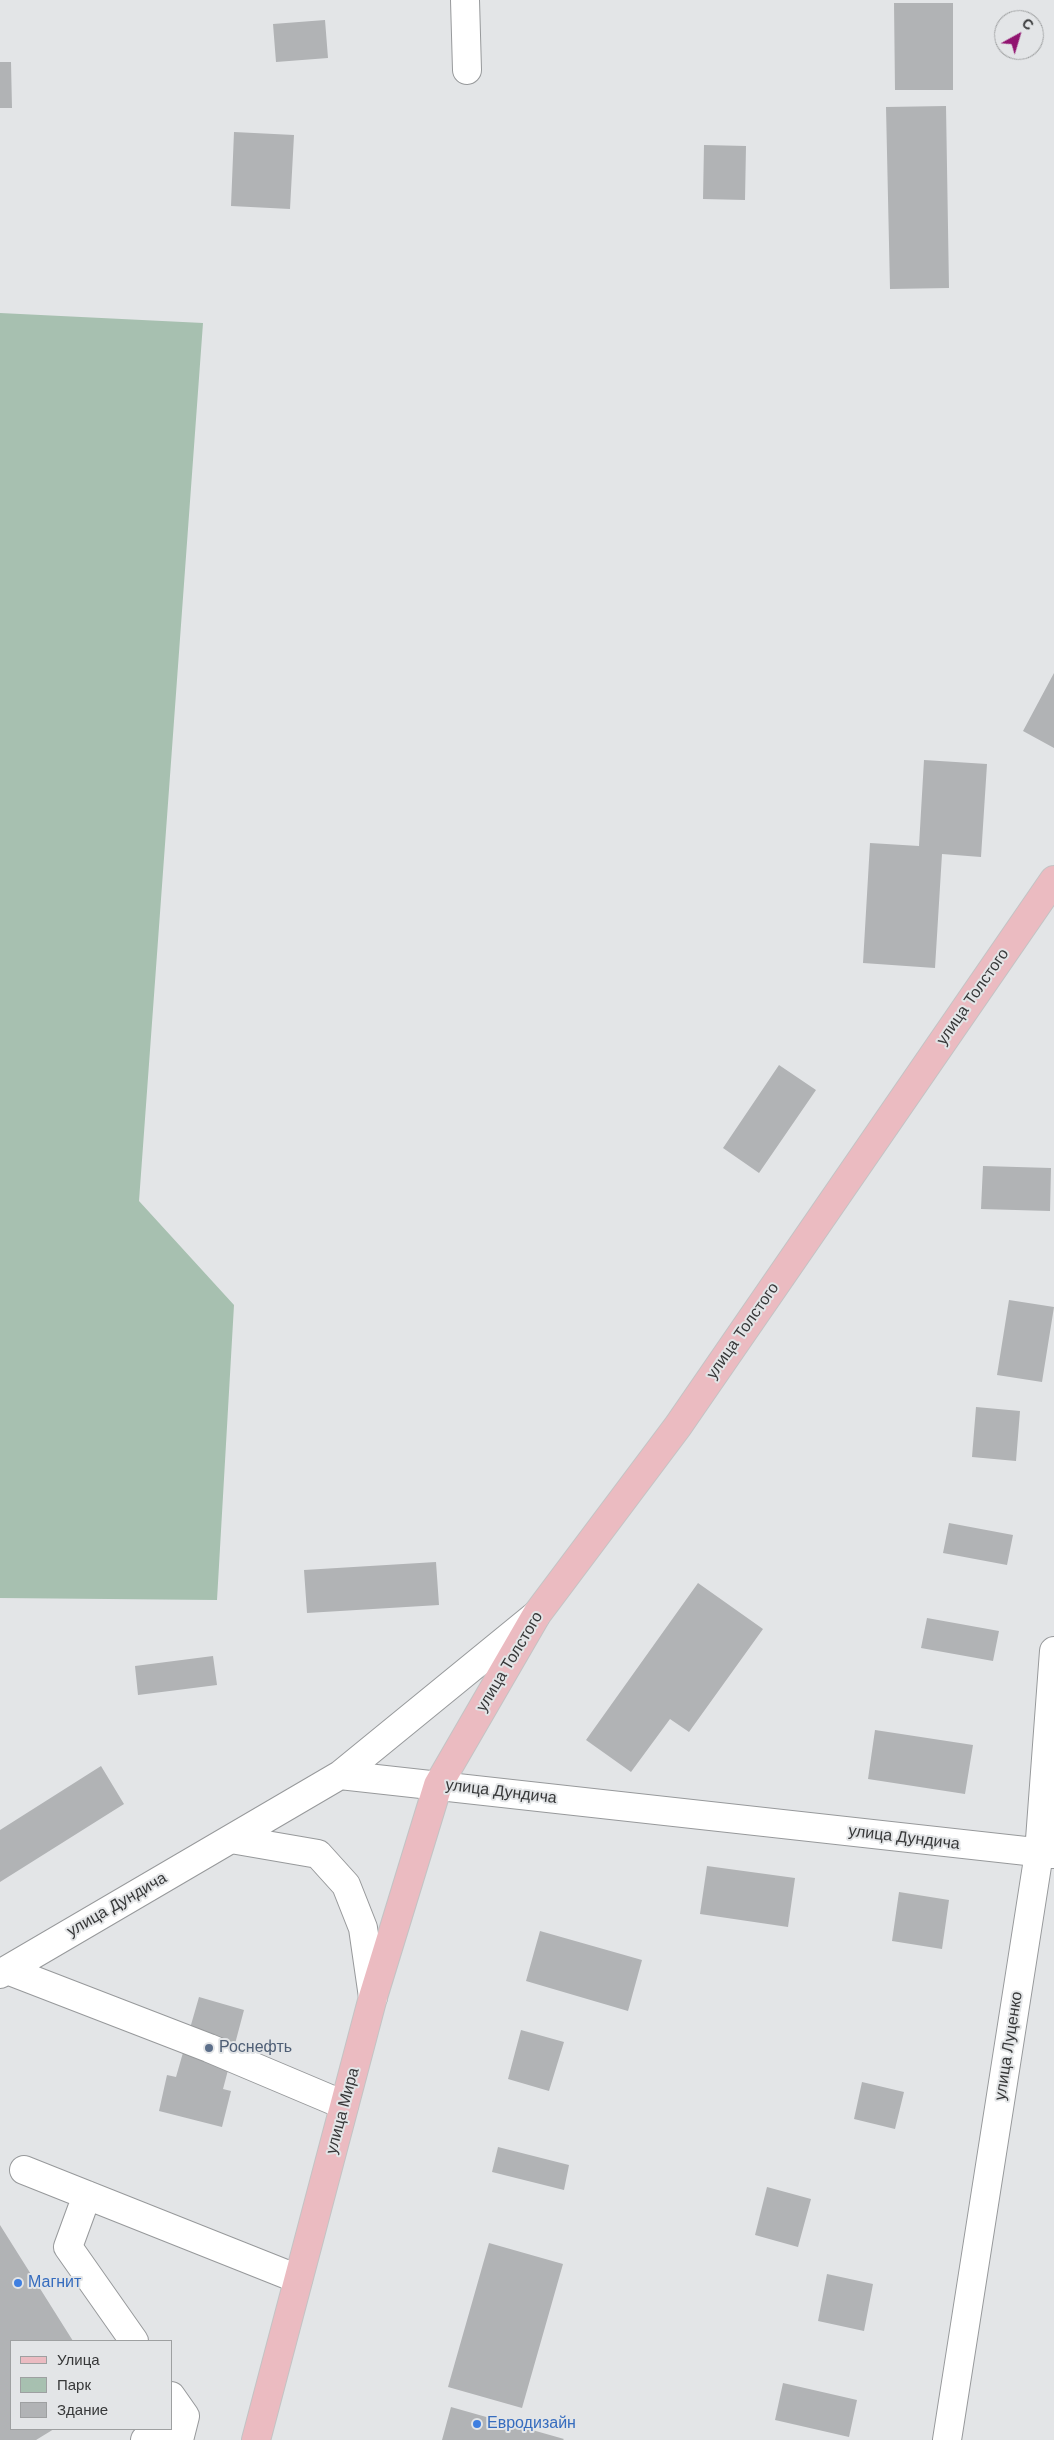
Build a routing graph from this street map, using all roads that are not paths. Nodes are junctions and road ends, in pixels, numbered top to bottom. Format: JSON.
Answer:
{"nodes":[{"id":1,"x":465,"y":0,"type":"edge"},
{"id":2,"x":467,"y":70,"type":"dead end"},
{"id":3,"x":1054,"y":880,"type":"edge"},
{"id":4,"x":537,"y":1614,"type":"junction"},
{"id":5,"x":1054,"y":1651,"type":"edge"},
{"id":6,"x":340,"y":1776,"type":"junction"},
{"id":7,"x":438,"y":1784,"type":"junction"},
{"id":8,"x":231,"y":1839,"type":"junction"},
{"id":9,"x":1047,"y":1854,"type":"edge"},
{"id":10,"x":3,"y":1972,"type":"edge"},
{"id":11,"x":373,"y":1997,"type":"junction"},
{"id":12,"x":344,"y":2106,"type":"junction"},
{"id":13,"x":24,"y":2170,"type":"dead end"},
{"id":14,"x":87,"y":2195,"type":"junction"},
{"id":15,"x":298,"y":2279,"type":"junction"},
{"id":16,"x":133,"y":2340,"type":"edge"},
{"id":17,"x":161,"y":2430,"type":"edge"},
{"id":18,"x":146,"y":2440,"type":"edge"},
{"id":19,"x":256,"y":2440,"type":"edge"},
{"id":20,"x":947,"y":2440,"type":"edge"}],
"edges":[{"from":1,"to":2,"type":"street"},
{"from":3,"to":4,"type":"main road","name":"улица Толстого"},
{"from":4,"to":6,"type":"street"},
{"from":4,"to":7,"type":"main road","name":"улица Толстого"},
{"from":5,"to":9,"type":"street","name":"улица Луценко"},
{"from":6,"to":7,"type":"street","name":"улица Дундича"},
{"from":6,"to":8,"type":"street","name":"улица Дундича"},
{"from":7,"to":9,"type":"street","name":"улица Дундича"},
{"from":7,"to":11,"type":"main road","name":"улица Мира"},
{"from":8,"to":10,"type":"street","name":"улица Дундича"},
{"from":8,"to":11,"type":"street"},
{"from":9,"to":20,"type":"street","name":"улица Луценко"},
{"from":10,"to":12,"type":"street"},
{"from":11,"to":12,"type":"main road","name":"улица Мира"},
{"from":12,"to":15,"type":"main road","name":"улица Мира"},
{"from":13,"to":14,"type":"street"},
{"from":14,"to":15,"type":"street"},
{"from":14,"to":16,"type":"street"},
{"from":15,"to":19,"type":"main road","name":"улица Мира"},
{"from":17,"to":18,"type":"street"}]}
